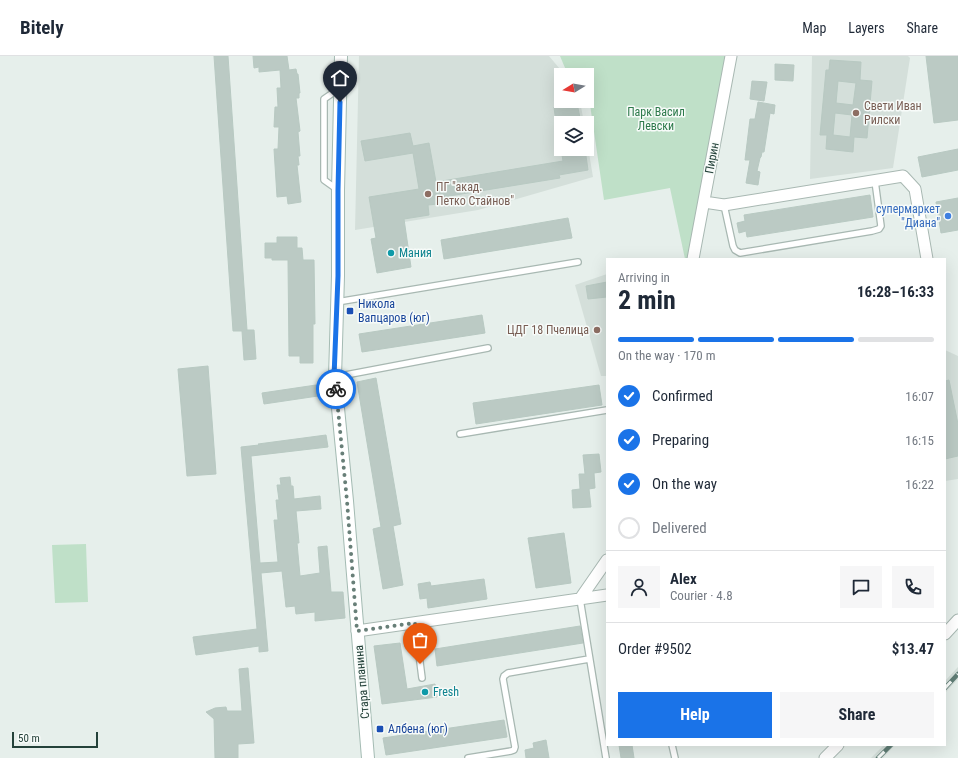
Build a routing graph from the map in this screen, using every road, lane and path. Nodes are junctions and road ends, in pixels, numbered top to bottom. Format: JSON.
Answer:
{"nodes":[{"id":1,"x":341,"y":56,"type":"edge"},
{"id":2,"x":731,"y":56,"type":"edge"},
{"id":3,"x":875,"y":181,"type":"junction"},
{"id":4,"x":704,"y":202,"type":"junction"},
{"id":5,"x":724,"y":205,"type":"junction"},
{"id":6,"x":693,"y":258,"type":"edge"},
{"id":7,"x":927,"y":258,"type":"edge"},
{"id":8,"x":578,"y":262,"type":"dead end"},
{"id":9,"x":337,"y":302,"type":"junction"},
{"id":10,"x":488,"y":348,"type":"dead end"},
{"id":11,"x":334,"y":377,"type":"junction"},
{"id":12,"x":606,"y":410,"type":"edge"},
{"id":13,"x":460,"y":434,"type":"dead end"},
{"id":14,"x":606,"y":561,"type":"edge"},
{"id":15,"x":606,"y":595,"type":"edge"},
{"id":16,"x":580,"y":599,"type":"junction"},
{"id":17,"x":958,"y":620,"type":"edge"},
{"id":18,"x":415,"y":623,"type":"junction"},
{"id":19,"x":357,"y":631,"type":"junction"},
{"id":20,"x":946,"y":632,"type":"edge"},
{"id":21,"x":589,"y":659,"type":"junction"},
{"id":22,"x":422,"y":678,"type":"dead end"},
{"id":23,"x":672,"y":746,"type":"edge"},
{"id":24,"x":837,"y":746,"type":"edge"},
{"id":25,"x":501,"y":756,"type":"edge"},
{"id":26,"x":368,"y":758,"type":"edge"},
{"id":27,"x":468,"y":758,"type":"edge"},
{"id":28,"x":606,"y":758,"type":"edge"},
{"id":29,"x":675,"y":758,"type":"edge"},
{"id":30,"x":825,"y":758,"type":"edge"}],
"edges":[{"from":1,"to":9,"type":"street","name":"Стара планина"},
{"from":2,"to":4,"type":"street","name":"Пирин"},
{"from":3,"to":5,"type":"street"},
{"from":3,"to":5,"type":"lane"},
{"from":3,"to":7,"type":"street"},
{"from":4,"to":5,"type":"street"},
{"from":4,"to":6,"type":"street","name":"Пирин"},
{"from":8,"to":9,"type":"lane"},
{"from":9,"to":11,"type":"street","name":"Стара планина"},
{"from":10,"to":11,"type":"lane"},
{"from":11,"to":19,"type":"street","name":"Стара планина"},
{"from":12,"to":13,"type":"lane"},
{"from":14,"to":16,"type":"street"},
{"from":15,"to":16,"type":"street"},
{"from":16,"to":18,"type":"street"},
{"from":16,"to":21,"type":"lane"},
{"from":17,"to":20,"type":"street"},
{"from":18,"to":19,"type":"street"},
{"from":18,"to":22,"type":"lane"},
{"from":19,"to":26,"type":"street","name":"Стара планина"},
{"from":21,"to":25,"type":"lane"},
{"from":21,"to":28,"type":"lane"},
{"from":23,"to":29,"type":"lane"},
{"from":24,"to":30,"type":"street"},
{"from":25,"to":27,"type":"lane"}]}
